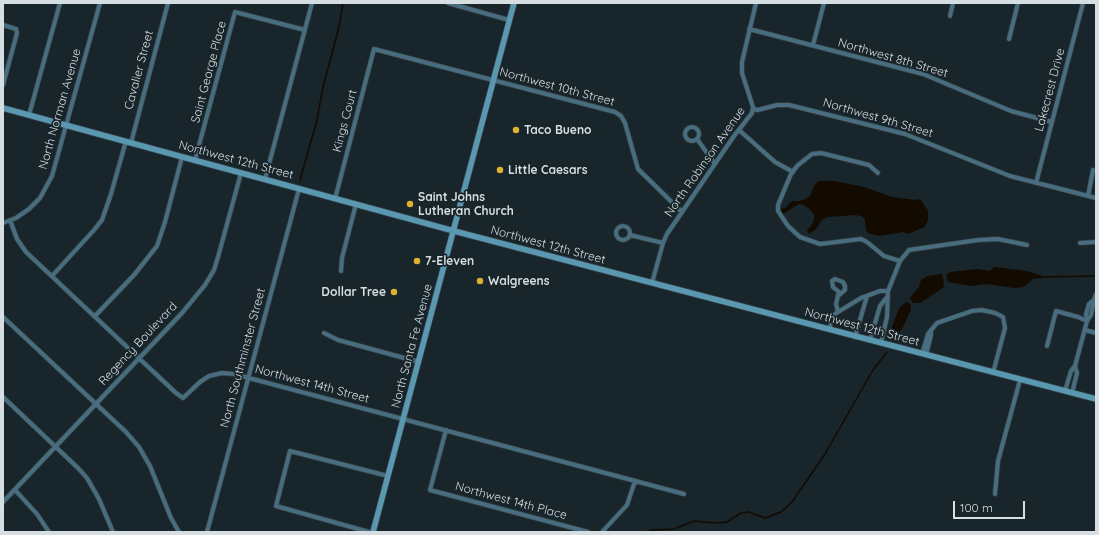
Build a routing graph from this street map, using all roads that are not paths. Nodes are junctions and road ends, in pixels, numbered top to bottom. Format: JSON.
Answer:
{"nodes":[{"id":1,"x":60,"y":3,"type":"edge"},
{"id":2,"x":100,"y":3,"type":"edge"},
{"id":3,"x":168,"y":3,"type":"edge"},
{"id":4,"x":312,"y":3,"type":"edge"},
{"id":5,"x":448,"y":3,"type":"edge"},
{"id":6,"x":514,"y":3,"type":"edge"},
{"id":7,"x":756,"y":3,"type":"edge"},
{"id":8,"x":824,"y":3,"type":"edge"},
{"id":9,"x":954,"y":3,"type":"edge"},
{"id":10,"x":1018,"y":3,"type":"edge"},
{"id":11,"x":1083,"y":3,"type":"edge"},
{"id":12,"x":950,"y":16,"type":"dead end"},
{"id":13,"x":510,"y":20,"type":"junction"},
{"id":14,"x":3,"y":25,"type":"edge"},
{"id":15,"x":749,"y":29,"type":"junction"},
{"id":16,"x":304,"y":30,"type":"junction"},
{"id":17,"x":1009,"y":38,"type":"dead end"},
{"id":18,"x":813,"y":45,"type":"junction"},
{"id":19,"x":374,"y":49,"type":"joint"},
{"id":20,"x":494,"y":80,"type":"junction"},
{"id":21,"x":3,"y":86,"type":"edge"},
{"id":22,"x":3,"y":108,"type":"edge"},
{"id":23,"x":753,"y":109,"type":"junction"},
{"id":24,"x":29,"y":115,"type":"junction"},
{"id":25,"x":1052,"y":122,"type":"junction"},
{"id":26,"x":67,"y":125,"type":"junction"},
{"id":27,"x":739,"y":130,"type":"junction"},
{"id":28,"x":697,"y":139,"type":"dead end"},
{"id":29,"x":128,"y":142,"type":"junction"},
{"id":30,"x":182,"y":157,"type":"junction"},
{"id":31,"x":195,"y":160,"type":"junction"},
{"id":32,"x":715,"y":164,"type":"junction"},
{"id":33,"x":1093,"y":170,"type":"dead end"},
{"id":34,"x":241,"y":172,"type":"junction"},
{"id":35,"x":793,"y":172,"type":"junction"},
{"id":36,"x":878,"y":173,"type":"dead end"},
{"id":37,"x":265,"y":180,"type":"junction"},
{"id":38,"x":1036,"y":183,"type":"junction"},
{"id":39,"x":299,"y":189,"type":"junction"},
{"id":40,"x":1088,"y":196,"type":"junction"},
{"id":41,"x":335,"y":198,"type":"junction"},
{"id":42,"x":1096,"y":198,"type":"edge"},
{"id":43,"x":356,"y":204,"type":"junction"},
{"id":44,"x":682,"y":212,"type":"junction"},
{"id":45,"x":10,"y":220,"type":"junction"},
{"id":46,"x":3,"y":223,"type":"edge"},
{"id":47,"x":454,"y":231,"type":"junction"},
{"id":48,"x":630,"y":235,"type":"dead end"},
{"id":49,"x":1096,"y":242,"type":"edge"},
{"id":50,"x":663,"y":243,"type":"junction"},
{"id":51,"x":1080,"y":243,"type":"dead end"},
{"id":52,"x":1027,"y":245,"type":"dead end"},
{"id":53,"x":900,"y":261,"type":"junction"},
{"id":54,"x":341,"y":271,"type":"dead end"},
{"id":55,"x":52,"y":276,"type":"junction"},
{"id":56,"x":652,"y":283,"type":"junction"},
{"id":57,"x":888,"y":291,"type":"junction"},
{"id":58,"x":1096,"y":294,"type":"edge"},
{"id":59,"x":838,"y":296,"type":"dead end"},
{"id":60,"x":867,"y":296,"type":"junction"},
{"id":61,"x":887,"y":297,"type":"junction"},
{"id":62,"x":838,"y":312,"type":"junction"},
{"id":63,"x":95,"y":316,"type":"junction"},
{"id":64,"x":3,"y":317,"type":"edge"},
{"id":65,"x":1087,"y":321,"type":"junction"},
{"id":66,"x":829,"y":330,"type":"junction"},
{"id":67,"x":1085,"y":330,"type":"junction"},
{"id":68,"x":324,"y":333,"type":"dead end"},
{"id":69,"x":1096,"y":333,"type":"edge"},
{"id":70,"x":855,"y":336,"type":"junction"},
{"id":71,"x":870,"y":340,"type":"junction"},
{"id":72,"x":881,"y":343,"type":"junction"},
{"id":73,"x":1047,"y":346,"type":"dead end"},
{"id":74,"x":924,"y":354,"type":"junction"},
{"id":75,"x":139,"y":358,"type":"junction"},
{"id":76,"x":419,"y":362,"type":"junction"},
{"id":77,"x":1075,"y":366,"type":"junction"},
{"id":78,"x":993,"y":372,"type":"junction"},
{"id":79,"x":248,"y":378,"type":"junction"},
{"id":80,"x":1020,"y":380,"type":"junction"},
{"id":81,"x":1065,"y":392,"type":"junction"},
{"id":82,"x":1072,"y":393,"type":"junction"},
{"id":83,"x":3,"y":397,"type":"edge"},
{"id":84,"x":1096,"y":400,"type":"edge"},
{"id":85,"x":96,"y":404,"type":"junction"},
{"id":86,"x":404,"y":419,"type":"junction"},
{"id":87,"x":446,"y":430,"type":"junction"},
{"id":88,"x":55,"y":447,"type":"junction"},
{"id":89,"x":388,"y":476,"type":"junction"},
{"id":90,"x":635,"y":481,"type":"junction"},
{"id":91,"x":15,"y":490,"type":"junction"},
{"id":92,"x":684,"y":494,"type":"dead end"},
{"id":93,"x":995,"y":494,"type":"dead end"},
{"id":94,"x":3,"y":502,"type":"edge"},
{"id":95,"x":49,"y":532,"type":"edge"},
{"id":96,"x":113,"y":532,"type":"edge"},
{"id":97,"x":179,"y":532,"type":"edge"},
{"id":98,"x":207,"y":532,"type":"edge"},
{"id":99,"x":368,"y":532,"type":"edge"},
{"id":100,"x":373,"y":532,"type":"edge"},
{"id":101,"x":588,"y":532,"type":"edge"},
{"id":102,"x":602,"y":532,"type":"edge"}],
"edges":[{"from":1,"to":24,"type":"street"},
{"from":2,"to":26,"type":"street","name":"North Norman Avenue"},
{"from":3,"to":29,"type":"street","name":"Cavalier Street"},
{"from":4,"to":16,"type":"street"},
{"from":5,"to":13,"type":"street"},
{"from":6,"to":13,"type":"main road","name":"North Santa Fe Avenue"},
{"from":7,"to":15,"type":"street","name":"North Robinson Avenue"},
{"from":8,"to":18,"type":"street"},
{"from":9,"to":12,"type":"street"},
{"from":10,"to":17,"type":"street"},
{"from":11,"to":25,"type":"street","name":"Lakecrest Drive"},
{"from":13,"to":20,"type":"main road","name":"North Santa Fe Avenue"},
{"from":14,"to":21,"type":"street"},
{"from":15,"to":18,"type":"street","name":"Northwest 8th Street"},
{"from":15,"to":23,"type":"street","name":"North Robinson Avenue"},
{"from":16,"to":31,"type":"street","name":"Saint George Place"},
{"from":16,"to":37,"type":"street"},
{"from":18,"to":25,"type":"street","name":"Northwest 8th Street"},
{"from":19,"to":20,"type":"street","name":"Northwest 10th Street"},
{"from":19,"to":41,"type":"street","name":"Kings Court"},
{"from":20,"to":44,"type":"street","name":"Northwest 10th Street"},
{"from":20,"to":47,"type":"main road","name":"North Santa Fe Avenue"},
{"from":22,"to":24,"type":"main road","name":"Northwest 12th Street"},
{"from":23,"to":27,"type":"street","name":"North Robinson Avenue"},
{"from":23,"to":38,"type":"street","name":"Northwest 9th Street"},
{"from":24,"to":26,"type":"main road","name":"Northwest 12th Street"},
{"from":25,"to":38,"type":"street","name":"Lakecrest Drive"},
{"from":26,"to":29,"type":"main road","name":"Northwest 12th Street"},
{"from":26,"to":45,"type":"street","name":"North Norman Avenue"},
{"from":27,"to":32,"type":"street","name":"North Robinson Avenue"},
{"from":27,"to":35,"type":"street"},
{"from":28,"to":32,"type":"street"},
{"from":29,"to":30,"type":"main road","name":"Northwest 12th Street"},
{"from":29,"to":55,"type":"street","name":"Cavalier Street"},
{"from":30,"to":31,"type":"main road","name":"Northwest 12th Street"},
{"from":30,"to":63,"type":"street"},
{"from":31,"to":34,"type":"main road","name":"Northwest 12th Street"},
{"from":32,"to":44,"type":"street","name":"North Robinson Avenue"},
{"from":33,"to":40,"type":"street"},
{"from":34,"to":37,"type":"main road","name":"Northwest 12th Street"},
{"from":34,"to":75,"type":"street","name":"Regency Boulevard"},
{"from":35,"to":36,"type":"street"},
{"from":35,"to":53,"type":"street"},
{"from":37,"to":39,"type":"main road","name":"Northwest 12th Street"},
{"from":38,"to":40,"type":"street","name":"Northwest 9th Street"},
{"from":39,"to":41,"type":"main road","name":"Northwest 12th Street"},
{"from":39,"to":79,"type":"street","name":"North Southminster Street"},
{"from":40,"to":42,"type":"street","name":"Northwest 9th Street"},
{"from":41,"to":43,"type":"main road","name":"Northwest 12th Street"},
{"from":43,"to":47,"type":"main road","name":"Northwest 12th Street"},
{"from":43,"to":54,"type":"street"},
{"from":44,"to":50,"type":"street","name":"North Robinson Avenue"},
{"from":45,"to":46,"type":"street","name":"North Norman Avenue"},
{"from":45,"to":55,"type":"street","name":"Northwest 14th Street"},
{"from":47,"to":56,"type":"main road","name":"Northwest 12th Street"},
{"from":47,"to":76,"type":"main road","name":"North Santa Fe Avenue"},
{"from":48,"to":50,"type":"street"},
{"from":49,"to":51,"type":"street"},
{"from":50,"to":56,"type":"street","name":"North Robinson Avenue"},
{"from":52,"to":53,"type":"street"},
{"from":53,"to":57,"type":"street"},
{"from":55,"to":63,"type":"street","name":"Northwest 14th Street"},
{"from":56,"to":66,"type":"main road","name":"Northwest 12th Street"},
{"from":57,"to":60,"type":"street"},
{"from":57,"to":61,"type":"street"},
{"from":58,"to":65,"type":"street"},
{"from":59,"to":62,"type":"street"},
{"from":60,"to":62,"type":"street"},
{"from":60,"to":70,"type":"street"},
{"from":61,"to":71,"type":"street"},
{"from":61,"to":72,"type":"street"},
{"from":62,"to":66,"type":"street"},
{"from":63,"to":75,"type":"street","name":"Northwest 14th Street"},
{"from":64,"to":85,"type":"street"},
{"from":65,"to":67,"type":"street"},
{"from":65,"to":73,"type":"street"},
{"from":66,"to":70,"type":"main road","name":"Northwest 12th Street"},
{"from":67,"to":69,"type":"street"},
{"from":67,"to":77,"type":"street"},
{"from":68,"to":76,"type":"street"},
{"from":70,"to":71,"type":"main road","name":"Northwest 12th Street"},
{"from":71,"to":72,"type":"main road","name":"Northwest 12th Street"},
{"from":72,"to":74,"type":"main road","name":"Northwest 12th Street"},
{"from":74,"to":78,"type":"main road","name":"Northwest 12th Street"},
{"from":74,"to":78,"type":"street"},
{"from":75,"to":79,"type":"street","name":"Northwest 14th Street"},
{"from":75,"to":85,"type":"street","name":"Regency Boulevard"},
{"from":76,"to":86,"type":"main road","name":"North Santa Fe Avenue"},
{"from":77,"to":81,"type":"street"},
{"from":77,"to":82,"type":"street"},
{"from":78,"to":80,"type":"main road","name":"Northwest 12th Street"},
{"from":79,"to":86,"type":"street","name":"Northwest 14th Street"},
{"from":79,"to":98,"type":"street","name":"North Southminster Street"},
{"from":80,"to":81,"type":"main road","name":"Northwest 12th Street"},
{"from":80,"to":93,"type":"street"},
{"from":81,"to":82,"type":"main road","name":"Northwest 12th Street"},
{"from":82,"to":84,"type":"main road","name":"Northwest 12th Street"},
{"from":83,"to":88,"type":"street"},
{"from":85,"to":88,"type":"street","name":"Regency Boulevard"},
{"from":85,"to":97,"type":"street"},
{"from":86,"to":87,"type":"street","name":"Northwest 14th Street"},
{"from":86,"to":89,"type":"main road","name":"North Santa Fe Avenue"},
{"from":87,"to":90,"type":"street","name":"Northwest 14th Street"},
{"from":87,"to":101,"type":"street","name":"Northwest 14th Place"},
{"from":88,"to":91,"type":"street","name":"Regency Boulevard"},
{"from":88,"to":96,"type":"street"},
{"from":89,"to":99,"type":"street"},
{"from":89,"to":100,"type":"main road","name":"North Santa Fe Avenue"},
{"from":90,"to":92,"type":"street","name":"Northwest 14th Street"},
{"from":90,"to":102,"type":"street"},
{"from":91,"to":94,"type":"street","name":"Regency Boulevard"},
{"from":91,"to":95,"type":"street"}]}
